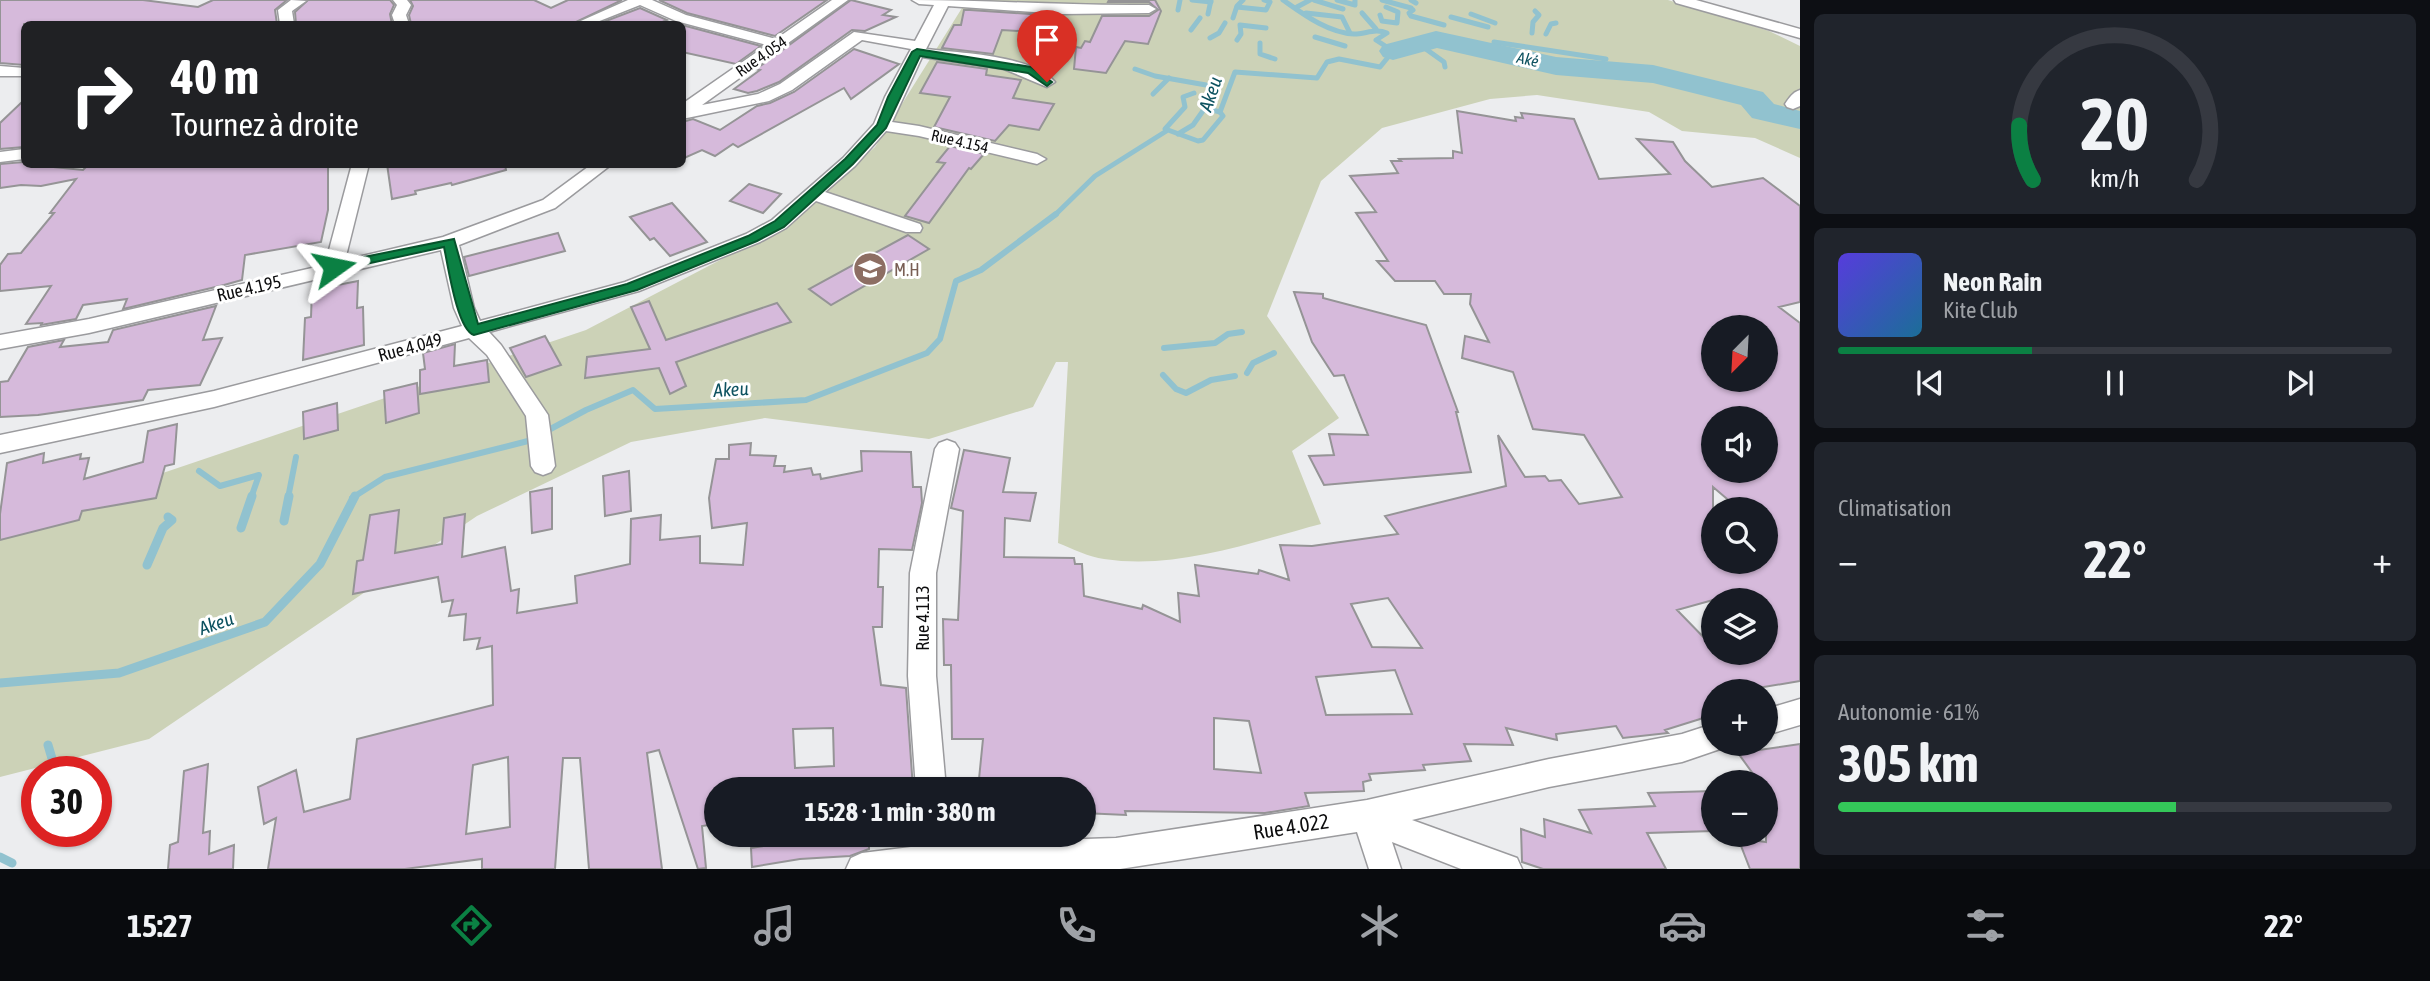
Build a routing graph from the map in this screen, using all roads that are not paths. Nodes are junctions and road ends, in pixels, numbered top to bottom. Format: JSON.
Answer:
{"nodes":[{"id":1,"x":292,"y":0,"type":"edge"},
{"id":2,"x":306,"y":0,"type":"edge"},
{"id":3,"x":400,"y":0,"type":"edge"},
{"id":4,"x":641,"y":0,"type":"edge"},
{"id":5,"x":841,"y":0,"type":"edge"},
{"id":6,"x":919,"y":0,"type":"edge"},
{"id":7,"x":1681,"y":0,"type":"edge"},
{"id":8,"x":299,"y":1,"type":"edge"},
{"id":9,"x":943,"y":2,"type":"edge"},
{"id":10,"x":1149,"y":9,"type":"dead end"},
{"id":11,"x":287,"y":21,"type":"edge"},
{"id":12,"x":401,"y":21,"type":"edge"},
{"id":13,"x":588,"y":21,"type":"edge"},
{"id":14,"x":1800,"y":34,"type":"edge"},
{"id":15,"x":779,"y":44,"type":"junction"},
{"id":16,"x":919,"y":49,"type":"junction"},
{"id":17,"x":0,"y":71,"type":"edge"},
{"id":18,"x":21,"y":72,"type":"edge"},
{"id":19,"x":1047,"y":82,"type":"dead end"},
{"id":20,"x":686,"y":110,"type":"edge"},
{"id":21,"x":686,"y":112,"type":"edge"},
{"id":22,"x":882,"y":126,"type":"junction"},
{"id":23,"x":21,"y":154,"type":"edge"},
{"id":24,"x":0,"y":157,"type":"edge"},
{"id":25,"x":1037,"y":159,"type":"dead end"},
{"id":26,"x":360,"y":168,"type":"edge"},
{"id":27,"x":599,"y":168,"type":"edge"},
{"id":28,"x":813,"y":194,"type":"junction"},
{"id":29,"x":913,"y":228,"type":"dead end"},
{"id":30,"x":449,"y":242,"type":"junction"},
{"id":31,"x":334,"y":267,"type":"junction"},
{"id":32,"x":474,"y":330,"type":"junction"},
{"id":33,"x":0,"y":342,"type":"edge"},
{"id":34,"x":0,"y":444,"type":"edge"},
{"id":35,"x":947,"y":449,"type":"dead end"},
{"id":36,"x":543,"y":466,"type":"dead end"},
{"id":37,"x":1800,"y":712,"type":"edge"},
{"id":38,"x":1778,"y":718,"type":"edge"},
{"id":39,"x":1701,"y":742,"type":"edge"},
{"id":40,"x":930,"y":777,"type":"edge"},
{"id":41,"x":1367,"y":815,"type":"junction"},
{"id":42,"x":943,"y":847,"type":"edge"},
{"id":43,"x":900,"y":866,"type":"edge"},
{"id":44,"x":862,"y":869,"type":"edge"},
{"id":45,"x":1385,"y":869,"type":"edge"},
{"id":46,"x":1506,"y":869,"type":"edge"}],
"edges":[{"from":1,"to":8,"type":"street"},
{"from":2,"to":8,"type":"street"},
{"from":3,"to":12,"type":"street"},
{"from":4,"to":13,"type":"street"},
{"from":4,"to":15,"type":"street"},
{"from":5,"to":15,"type":"street","name":"Rue 4.054"},
{"from":6,"to":9,"type":"street"},
{"from":7,"to":14,"type":"street"},
{"from":8,"to":11,"type":"street"},
{"from":9,"to":10,"type":"street"},
{"from":9,"to":16,"type":"street","name":"Rue 4.049"},
{"from":15,"to":20,"type":"street","name":"Rue 4.054"},
{"from":16,"to":19,"type":"street"},
{"from":16,"to":21,"type":"street"},
{"from":16,"to":22,"type":"street","name":"Rue 4.049"},
{"from":17,"to":18,"type":"street"},
{"from":22,"to":25,"type":"street","name":"Rue 4.154"},
{"from":22,"to":28,"type":"street","name":"Rue 4.049"},
{"from":23,"to":24,"type":"street"},
{"from":26,"to":31,"type":"street"},
{"from":27,"to":30,"type":"street","name":"Rue 4.195"},
{"from":28,"to":29,"type":"street"},
{"from":28,"to":32,"type":"street","name":"Rue 4.049"},
{"from":30,"to":31,"type":"street","name":"Rue 4.195"},
{"from":30,"to":32,"type":"street"},
{"from":31,"to":33,"type":"street","name":"Rue 4.195"},
{"from":32,"to":34,"type":"street","name":"Rue 4.049"},
{"from":32,"to":36,"type":"street"},
{"from":35,"to":40,"type":"street","name":"Rue 4.113"},
{"from":37,"to":38,"type":"street"},
{"from":39,"to":41,"type":"street","name":"Rue 4.022"},
{"from":41,"to":42,"type":"street","name":"Rue 4.022"},
{"from":41,"to":45,"type":"street"},
{"from":41,"to":46,"type":"street"},
{"from":42,"to":43,"type":"street","name":"Rue 4.022"},
{"from":43,"to":44,"type":"street","name":"Rue 4.022"}]}
